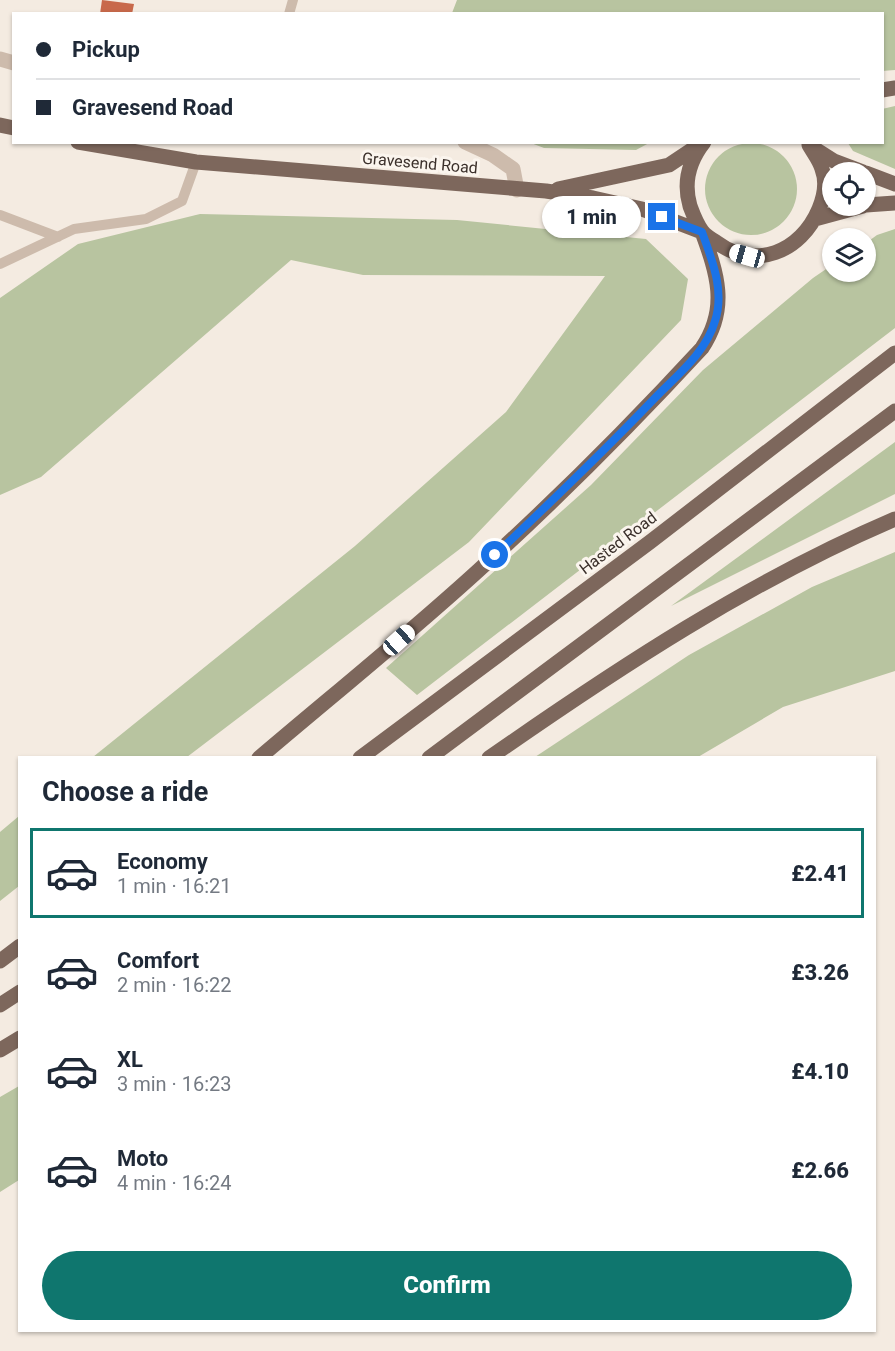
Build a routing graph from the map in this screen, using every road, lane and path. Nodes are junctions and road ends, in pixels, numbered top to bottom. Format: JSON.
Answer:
{"nodes":[{"id":1,"x":90,"y":144,"type":"edge"},
{"id":2,"x":469,"y":144,"type":"edge"},
{"id":3,"x":700,"y":144,"type":"edge"},
{"id":4,"x":702,"y":144,"type":"edge"},
{"id":5,"x":807,"y":144,"type":"edge"},
{"id":6,"x":196,"y":162,"type":"junction"},
{"id":7,"x":836,"y":162,"type":"edge"},
{"id":8,"x":876,"y":177,"type":"edge"},
{"id":9,"x":895,"y":184,"type":"edge"},
{"id":10,"x":517,"y":190,"type":"junction"},
{"id":11,"x":546,"y":191,"type":"junction"},
{"id":12,"x":876,"y":202,"type":"edge"},
{"id":13,"x":895,"y":203,"type":"edge"},
{"id":14,"x":0,"y":214,"type":"edge"},
{"id":15,"x":826,"y":216,"type":"edge"},
{"id":16,"x":815,"y":219,"type":"junction"},
{"id":17,"x":702,"y":232,"type":"junction"},
{"id":18,"x":58,"y":237,"type":"junction"},
{"id":19,"x":0,"y":264,"type":"edge"},
{"id":20,"x":895,"y":353,"type":"edge"},
{"id":21,"x":895,"y":411,"type":"edge"},
{"id":22,"x":895,"y":519,"type":"edge"},
{"id":23,"x":261,"y":756,"type":"edge"},
{"id":24,"x":363,"y":756,"type":"edge"},
{"id":25,"x":432,"y":756,"type":"edge"},
{"id":26,"x":492,"y":756,"type":"edge"},
{"id":27,"x":18,"y":948,"type":"edge"},
{"id":28,"x":0,"y":961,"type":"edge"},
{"id":29,"x":18,"y":993,"type":"edge"},
{"id":30,"x":0,"y":1005,"type":"edge"},
{"id":31,"x":18,"y":1039,"type":"edge"},
{"id":32,"x":18,"y":1047,"type":"edge"},
{"id":33,"x":0,"y":1050,"type":"edge"},
{"id":34,"x":0,"y":1058,"type":"edge"}],
"edges":[{"from":1,"to":6,"type":"main road","name":"Gravesend Road"},
{"from":2,"to":10,"type":"street"},
{"from":3,"to":11,"type":"main road","name":"Gravesend Road"},
{"from":4,"to":17,"type":"main road"},
{"from":5,"to":7,"type":"main road"},
{"from":5,"to":16,"type":"main road"},
{"from":6,"to":10,"type":"main road","name":"Gravesend Road"},
{"from":6,"to":18,"type":"lane"},
{"from":8,"to":9,"type":"main road"},
{"from":10,"to":11,"type":"main road","name":"Gravesend Road"},
{"from":11,"to":17,"type":"main road","name":"Gravesend Road"},
{"from":12,"to":13,"type":"main road"},
{"from":14,"to":18,"type":"lane"},
{"from":15,"to":16,"type":"main road"},
{"from":16,"to":17,"type":"main road"},
{"from":17,"to":23,"type":"main road"},
{"from":18,"to":19,"type":"lane"},
{"from":20,"to":24,"type":"main road","name":"Hasted Road"},
{"from":21,"to":25,"type":"main road"},
{"from":22,"to":26,"type":"main road"},
{"from":27,"to":28,"type":"main road"},
{"from":29,"to":30,"type":"main road"},
{"from":31,"to":33,"type":"main road"},
{"from":32,"to":34,"type":"main road"}]}
